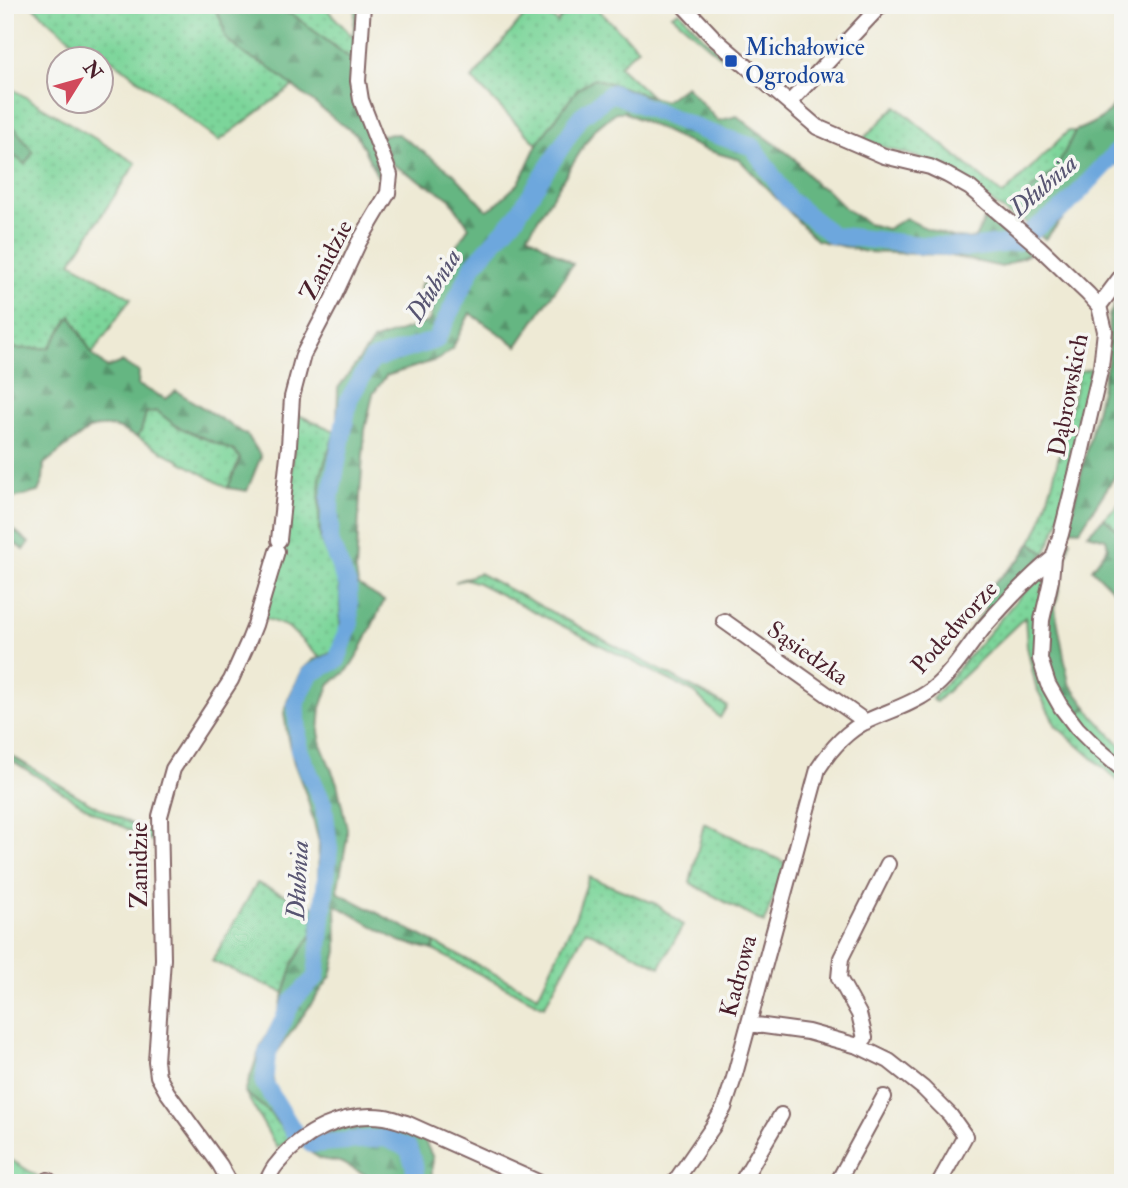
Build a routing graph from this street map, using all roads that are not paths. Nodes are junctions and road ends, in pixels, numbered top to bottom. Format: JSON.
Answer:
{"nodes":[{"id":1,"x":363,"y":5,"type":"edge"},
{"id":2,"x":682,"y":5,"type":"edge"},
{"id":3,"x":881,"y":5,"type":"edge"},
{"id":4,"x":789,"y":103,"type":"junction"},
{"id":5,"x":1123,"y":274,"type":"edge"},
{"id":6,"x":1099,"y":306,"type":"junction"},
{"id":7,"x":1052,"y":558,"type":"junction"},
{"id":8,"x":724,"y":621,"type":"dead end"},
{"id":9,"x":866,"y":722,"type":"junction"},
{"id":10,"x":818,"y":769,"type":"joint"},
{"id":11,"x":1123,"y":770,"type":"edge"},
{"id":12,"x":888,"y":864,"type":"dead end"},
{"id":13,"x":749,"y":1024,"type":"junction"},
{"id":14,"x":858,"y":1046,"type":"junction"},
{"id":15,"x":884,"y":1097,"type":"dead end"},
{"id":16,"x":782,"y":1115,"type":"dead end"},
{"id":17,"x":230,"y":1183,"type":"edge"},
{"id":18,"x":266,"y":1183,"type":"edge"},
{"id":19,"x":540,"y":1183,"type":"edge"},
{"id":20,"x":674,"y":1183,"type":"edge"},
{"id":21,"x":741,"y":1183,"type":"edge"},
{"id":22,"x":837,"y":1183,"type":"edge"},
{"id":23,"x":939,"y":1183,"type":"edge"}],
"edges":[{"from":1,"to":17,"type":"street","name":"Zanidzie"},
{"from":2,"to":4,"type":"street","name":"Dąbrowskich"},
{"from":3,"to":4,"type":"street"},
{"from":4,"to":6,"type":"street","name":"Dąbrowskich"},
{"from":5,"to":6,"type":"street"},
{"from":6,"to":7,"type":"street","name":"Dąbrowskich"},
{"from":7,"to":9,"type":"street","name":"Podedworze"},
{"from":7,"to":11,"type":"street","name":"Dąbrowskich"},
{"from":8,"to":9,"type":"street","name":"Sąsiedzka"},
{"from":9,"to":10,"type":"street","name":"Podedworze"},
{"from":10,"to":13,"type":"street","name":"Kadrowa"},
{"from":12,"to":14,"type":"street"},
{"from":13,"to":14,"type":"street"},
{"from":13,"to":20,"type":"street","name":"Kadrowa"},
{"from":14,"to":23,"type":"street"},
{"from":15,"to":22,"type":"street"},
{"from":16,"to":21,"type":"street"},
{"from":18,"to":19,"type":"street"}]}
